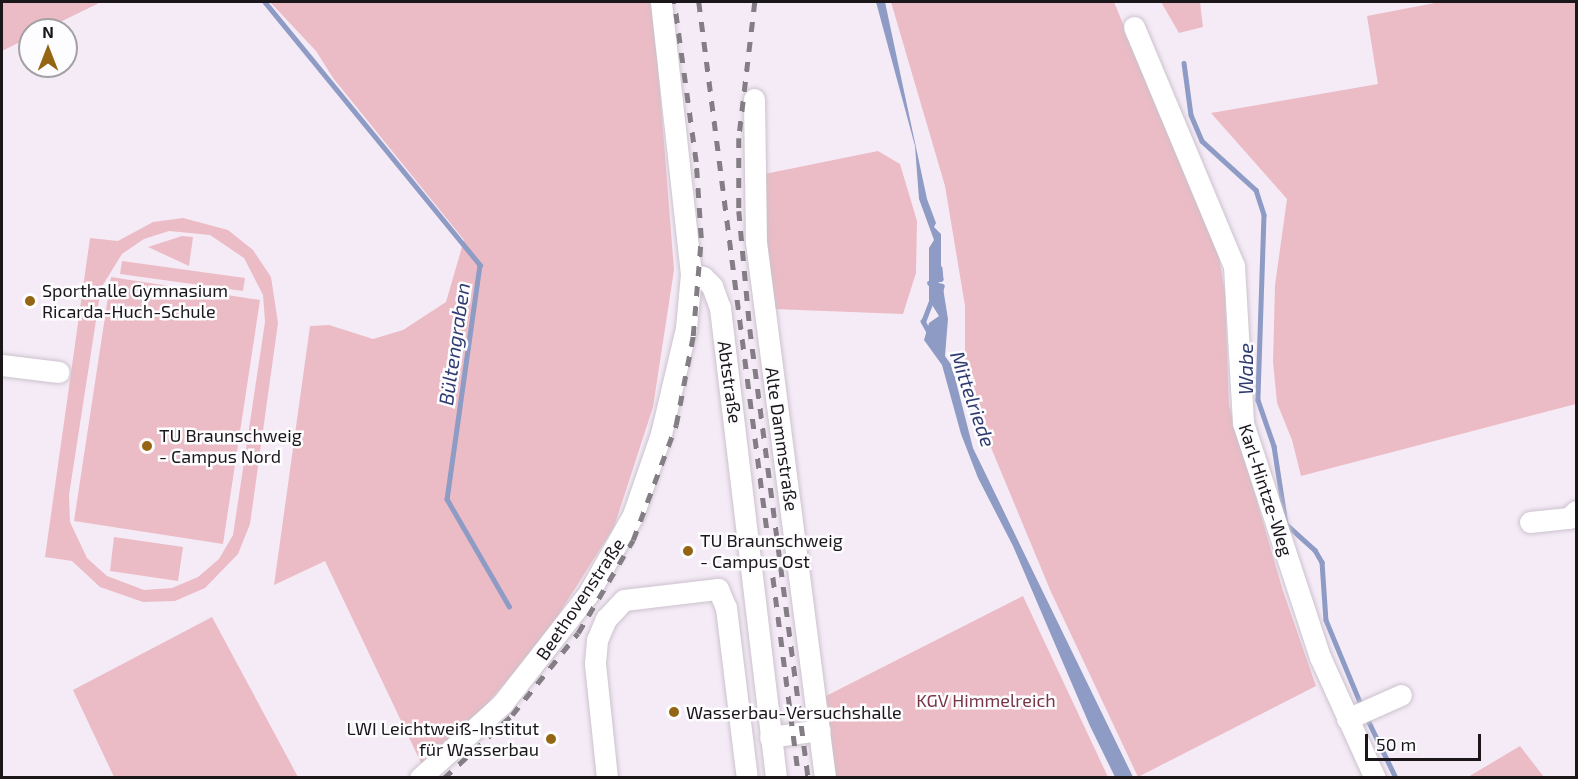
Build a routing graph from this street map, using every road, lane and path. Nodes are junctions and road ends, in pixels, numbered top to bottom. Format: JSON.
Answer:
{"nodes":[{"id":1,"x":661,"y":2,"type":"edge"},
{"id":2,"x":1134,"y":27,"type":"dead end"},
{"id":3,"x":754,"y":99,"type":"dead end"},
{"id":4,"x":691,"y":274,"type":"junction"},
{"id":5,"x":2,"y":365,"type":"edge"},
{"id":6,"x":59,"y":372,"type":"dead end"},
{"id":7,"x":1576,"y":511,"type":"edge"},
{"id":8,"x":1530,"y":522,"type":"dead end"},
{"id":9,"x":1393,"y":698,"type":"dead end"},
{"id":10,"x":1353,"y":716,"type":"junction"},
{"id":11,"x":820,"y":730,"type":"junction"},
{"id":12,"x":770,"y":737,"type":"junction"},
{"id":13,"x":420,"y":777,"type":"edge"},
{"id":14,"x":608,"y":777,"type":"edge"},
{"id":15,"x":747,"y":777,"type":"edge"},
{"id":16,"x":776,"y":777,"type":"edge"},
{"id":17,"x":825,"y":777,"type":"edge"},
{"id":18,"x":1375,"y":777,"type":"edge"}],
"edges":[{"from":1,"to":4,"type":"street"},
{"from":2,"to":10,"type":"street","name":"Karl-Hintze-Weg"},
{"from":3,"to":11,"type":"street","name":"Alte Dammstraße"},
{"from":4,"to":12,"type":"street","name":"Abtstraße"},
{"from":4,"to":13,"type":"street","name":"Beethovenstraße"},
{"from":5,"to":6,"type":"street"},
{"from":7,"to":8,"type":"street"},
{"from":9,"to":10,"type":"street"},
{"from":10,"to":18,"type":"street","name":"Karl-Hintze-Weg"},
{"from":11,"to":12,"type":"street"},
{"from":11,"to":17,"type":"street","name":"Alte Dammstraße"},
{"from":12,"to":16,"type":"street","name":"Abtstraße"},
{"from":14,"to":15,"type":"street"}]}
